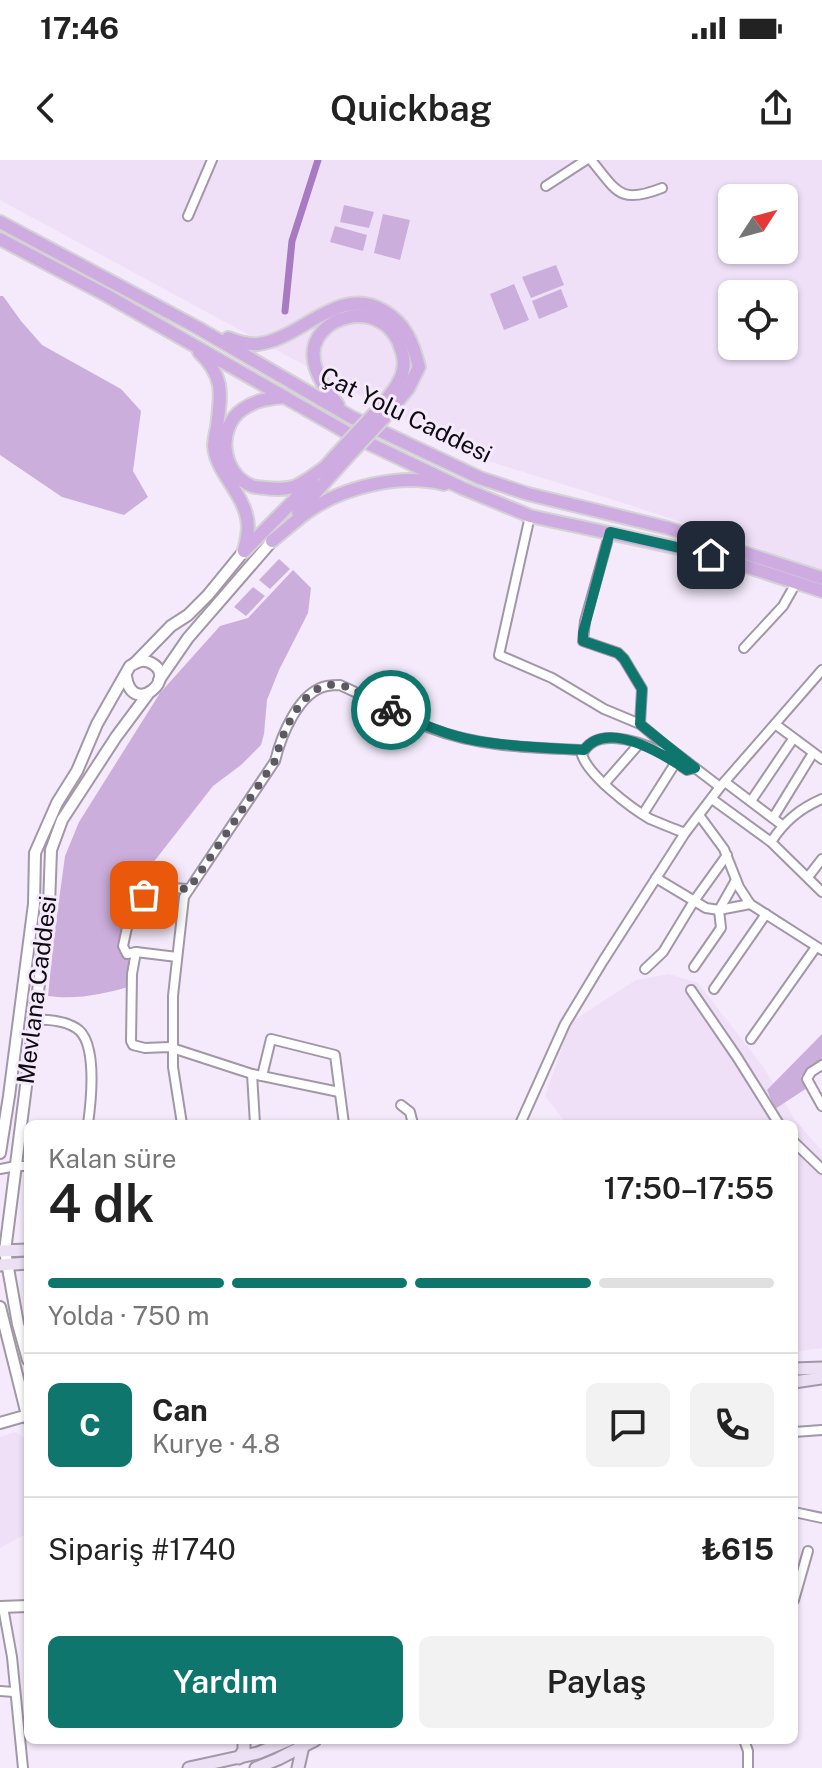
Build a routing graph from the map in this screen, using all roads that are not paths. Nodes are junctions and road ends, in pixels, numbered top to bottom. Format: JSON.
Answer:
{"nodes":[{"id":1,"x":212,"y":160,"type":"edge"},
{"id":2,"x":588,"y":160,"type":"edge"},
{"id":3,"x":546,"y":186,"type":"dead end"},
{"id":4,"x":662,"y":188,"type":"dead end"},
{"id":5,"x":188,"y":216,"type":"dead end"},
{"id":6,"x":0,"y":222,"type":"edge"},
{"id":7,"x":0,"y":239,"type":"edge"},
{"id":8,"x":198,"y":328,"type":"junction"},
{"id":9,"x":188,"y":341,"type":"junction"},
{"id":10,"x":288,"y":397,"type":"junction"},
{"id":11,"x":342,"y":411,"type":"junction"},
{"id":12,"x":378,"y":417,"type":"junction"},
{"id":13,"x":350,"y":447,"type":"junction"},
{"id":14,"x":328,"y":465,"type":"junction"},
{"id":15,"x":462,"y":488,"type":"junction"},
{"id":16,"x":530,"y":516,"type":"junction"},
{"id":17,"x":610,"y":532,"type":"junction"},
{"id":18,"x":272,"y":541,"type":"junction"},
{"id":19,"x":244,"y":551,"type":"junction"},
{"id":20,"x":822,"y":578,"type":"edge"},
{"id":21,"x":796,"y":583,"type":"junction"},
{"id":22,"x":822,"y":591,"type":"edge"},
{"id":23,"x":744,"y":648,"type":"dead end"},
{"id":24,"x":135,"y":663,"type":"junction"},
{"id":25,"x":822,"y":670,"type":"edge"},
{"id":26,"x":126,"y":676,"type":"junction"},
{"id":27,"x":159,"y":680,"type":"junction"},
{"id":28,"x":148,"y":694,"type":"junction"},
{"id":29,"x":640,"y":724,"type":"junction"},
{"id":30,"x":775,"y":724,"type":"junction"},
{"id":31,"x":793,"y":739,"type":"junction"},
{"id":32,"x":639,"y":744,"type":"junction"},
{"id":33,"x":584,"y":750,"type":"junction"},
{"id":34,"x":813,"y":753,"type":"junction"},
{"id":35,"x":822,"y":759,"type":"edge"},
{"id":36,"x":676,"y":762,"type":"junction"},
{"id":37,"x":695,"y":768,"type":"junction"},
{"id":38,"x":604,"y":784,"type":"junction"},
{"id":39,"x":723,"y":784,"type":"junction"},
{"id":40,"x":712,"y":799,"type":"junction"},
{"id":41,"x":822,"y":799,"type":"edge"},
{"id":42,"x":751,"y":801,"type":"junction"},
{"id":43,"x":643,"y":814,"type":"junction"},
{"id":44,"x":699,"y":815,"type":"junction"},
{"id":45,"x":773,"y":818,"type":"junction"},
{"id":46,"x":782,"y":825,"type":"junction"},
{"id":47,"x":685,"y":833,"type":"junction"},
{"id":48,"x":771,"y":842,"type":"junction"},
{"id":49,"x":727,"y":855,"type":"junction"},
{"id":50,"x":822,"y":859,"type":"edge"},
{"id":51,"x":808,"y":877,"type":"junction"},
{"id":52,"x":656,"y":878,"type":"junction"},
{"id":53,"x":736,"y":880,"type":"junction"},
{"id":54,"x":189,"y":889,"type":"junction"},
{"id":55,"x":822,"y":892,"type":"edge"},
{"id":56,"x":694,"y":901,"type":"junction"},
{"id":57,"x":34,"y":904,"type":"junction"},
{"id":58,"x":750,"y":904,"type":"junction"},
{"id":59,"x":49,"y":905,"type":"junction"},
{"id":60,"x":719,"y":910,"type":"junction"},
{"id":61,"x":766,"y":914,"type":"junction"},
{"id":62,"x":820,"y":948,"type":"edge"},
{"id":63,"x":136,"y":952,"type":"junction"},
{"id":64,"x":177,"y":957,"type":"junction"},
{"id":65,"x":694,"y":967,"type":"dead end"},
{"id":66,"x":645,"y":969,"type":"dead end"},
{"id":67,"x":714,"y":989,"type":"dead end"},
{"id":68,"x":691,"y":990,"type":"dead end"},
{"id":69,"x":33,"y":1019,"type":"junction"},
{"id":70,"x":751,"y":1039,"type":"dead end"},
{"id":71,"x":173,"y":1049,"type":"junction"},
{"id":72,"x":822,"y":1065,"type":"edge"},
{"id":73,"x":257,"y":1075,"type":"junction"},
{"id":74,"x":818,"y":1088,"type":"edge"},
{"id":75,"x":339,"y":1092,"type":"junction"},
{"id":76,"x":5,"y":1095,"type":"edge"},
{"id":77,"x":401,"y":1105,"type":"dead end"},
{"id":78,"x":822,"y":1106,"type":"edge"},
{"id":79,"x":25,"y":1120,"type":"edge"},
{"id":80,"x":88,"y":1120,"type":"edge"},
{"id":81,"x":181,"y":1120,"type":"edge"},
{"id":82,"x":255,"y":1120,"type":"edge"},
{"id":83,"x":343,"y":1120,"type":"edge"},
{"id":84,"x":412,"y":1120,"type":"edge"},
{"id":85,"x":522,"y":1120,"type":"edge"},
{"id":86,"x":776,"y":1120,"type":"edge"},
{"id":87,"x":24,"y":1139,"type":"edge"},
{"id":88,"x":798,"y":1146,"type":"edge"},
{"id":89,"x":0,"y":1153,"type":"edge"},
{"id":90,"x":22,"y":1166,"type":"edge"},
{"id":91,"x":0,"y":1169,"type":"edge"},
{"id":92,"x":822,"y":1169,"type":"edge"},
{"id":93,"x":24,"y":1250,"type":"edge"},
{"id":94,"x":2,"y":1251,"type":"edge"},
{"id":95,"x":24,"y":1263,"type":"edge"},
{"id":96,"x":3,"y":1265,"type":"edge"},
{"id":97,"x":0,"y":1307,"type":"edge"},
{"id":98,"x":24,"y":1345,"type":"edge"},
{"id":99,"x":822,"y":1368,"type":"edge"},
{"id":100,"x":798,"y":1369,"type":"edge"},
{"id":101,"x":822,"y":1378,"type":"edge"},
{"id":102,"x":798,"y":1381,"type":"edge"},
{"id":103,"x":24,"y":1401,"type":"edge"},
{"id":104,"x":24,"y":1418,"type":"edge"},
{"id":105,"x":0,"y":1423,"type":"edge"},
{"id":106,"x":822,"y":1430,"type":"edge"},
{"id":107,"x":798,"y":1432,"type":"edge"},
{"id":108,"x":798,"y":1512,"type":"edge"},
{"id":109,"x":820,"y":1515,"type":"edge"},
{"id":110,"x":808,"y":1551,"type":"dead end"},
{"id":111,"x":798,"y":1586,"type":"edge"},
{"id":112,"x":24,"y":1606,"type":"edge"},
{"id":113,"x":2,"y":1607,"type":"edge"},
{"id":114,"x":0,"y":1691,"type":"edge"},
{"id":115,"x":14,"y":1692,"type":"junction"},
{"id":116,"x":245,"y":1744,"type":"edge"},
{"id":117,"x":307,"y":1744,"type":"edge"},
{"id":118,"x":745,"y":1744,"type":"edge"},
{"id":119,"x":303,"y":1746,"type":"junction"},
{"id":120,"x":263,"y":1747,"type":"edge"},
{"id":121,"x":239,"y":1758,"type":"junction"},
{"id":122,"x":278,"y":1759,"type":"junction"},
{"id":123,"x":263,"y":1767,"type":"edge"},
{"id":124,"x":23,"y":1768,"type":"edge"},
{"id":125,"x":189,"y":1768,"type":"edge"},
{"id":126,"x":289,"y":1768,"type":"edge"},
{"id":127,"x":298,"y":1768,"type":"edge"},
{"id":128,"x":748,"y":1768,"type":"edge"}],
"edges":[{"from":1,"to":5,"type":"street"},
{"from":2,"to":3,"type":"street"},
{"from":2,"to":4,"type":"street"},
{"from":6,"to":8,"type":"highway","name":"Çat Yolu Caddesi"},
{"from":7,"to":9,"type":"highway","name":"Çat Yolu Caddesi"},
{"from":8,"to":11,"type":"highway","name":"Çat Yolu Caddesi"},
{"from":8,"to":12,"type":"highway"},
{"from":9,"to":10,"type":"highway","name":"Çat Yolu Caddesi"},
{"from":9,"to":19,"type":"highway"},
{"from":10,"to":14,"type":"highway"},
{"from":10,"to":15,"type":"highway","name":"Çat Yolu Caddesi"},
{"from":11,"to":12,"type":"highway"},
{"from":11,"to":20,"type":"highway","name":"Çat Yolu Caddesi"},
{"from":12,"to":13,"type":"highway","bridge":true},
{"from":13,"to":14,"type":"highway"},
{"from":13,"to":18,"type":"highway"},
{"from":14,"to":19,"type":"highway"},
{"from":15,"to":16,"type":"highway","name":"Çat Yolu Caddesi"},
{"from":15,"to":18,"type":"highway"},
{"from":16,"to":17,"type":"highway","name":"Çat Yolu Caddesi"},
{"from":16,"to":29,"type":"street"},
{"from":17,"to":21,"type":"highway","name":"Çat Yolu Caddesi"},
{"from":17,"to":29,"type":"street"},
{"from":18,"to":27,"type":"street"},
{"from":19,"to":24,"type":"street"},
{"from":21,"to":22,"type":"highway","name":"Çat Yolu Caddesi"},
{"from":21,"to":23,"type":"street"},
{"from":24,"to":26,"type":"street"},
{"from":24,"to":27,"type":"street"},
{"from":25,"to":30,"type":"street"},
{"from":26,"to":28,"type":"street"},
{"from":26,"to":57,"type":"street","name":"Mevlana Caddesi"},
{"from":27,"to":28,"type":"street"},
{"from":28,"to":59,"type":"street","name":"Mevlana Caddesi"},
{"from":29,"to":37,"type":"street"},
{"from":30,"to":31,"type":"street"},
{"from":30,"to":39,"type":"street"},
{"from":31,"to":34,"type":"street"},
{"from":31,"to":42,"type":"street"},
{"from":32,"to":33,"type":"street"},
{"from":32,"to":36,"type":"street"},
{"from":32,"to":38,"type":"street"},
{"from":33,"to":38,"type":"street"},
{"from":33,"to":54,"type":"street"},
{"from":34,"to":35,"type":"street"},
{"from":34,"to":45,"type":"street"},
{"from":36,"to":37,"type":"street"},
{"from":36,"to":43,"type":"street"},
{"from":37,"to":39,"type":"street"},
{"from":38,"to":43,"type":"street"},
{"from":39,"to":40,"type":"street"},
{"from":39,"to":42,"type":"street"},
{"from":40,"to":44,"type":"street"},
{"from":40,"to":48,"type":"street"},
{"from":41,"to":46,"type":"street"},
{"from":42,"to":45,"type":"street"},
{"from":43,"to":47,"type":"street"},
{"from":44,"to":47,"type":"street"},
{"from":44,"to":49,"type":"street"},
{"from":45,"to":46,"type":"street"},
{"from":46,"to":48,"type":"street"},
{"from":47,"to":52,"type":"street"},
{"from":48,"to":51,"type":"street"},
{"from":49,"to":53,"type":"street"},
{"from":49,"to":56,"type":"street"},
{"from":50,"to":51,"type":"street"},
{"from":51,"to":55,"type":"street"},
{"from":52,"to":56,"type":"street"},
{"from":52,"to":85,"type":"street"},
{"from":53,"to":58,"type":"street"},
{"from":53,"to":60,"type":"street"},
{"from":54,"to":63,"type":"street"},
{"from":54,"to":64,"type":"street"},
{"from":56,"to":60,"type":"street"},
{"from":56,"to":66,"type":"street"},
{"from":57,"to":59,"type":"street"},
{"from":57,"to":76,"type":"street","name":"Mevlana Caddesi"},
{"from":58,"to":60,"type":"street"},
{"from":58,"to":61,"type":"street"},
{"from":59,"to":69,"type":"street","name":"Mevlana Caddesi"},
{"from":60,"to":65,"type":"street"},
{"from":61,"to":62,"type":"street"},
{"from":61,"to":67,"type":"street"},
{"from":62,"to":70,"type":"street"},
{"from":63,"to":64,"type":"street"},
{"from":63,"to":71,"type":"street"},
{"from":64,"to":71,"type":"street"},
{"from":68,"to":86,"type":"street"},
{"from":69,"to":79,"type":"street","name":"Mevlana Caddesi"},
{"from":69,"to":80,"type":"street"},
{"from":71,"to":73,"type":"street"},
{"from":71,"to":81,"type":"street"},
{"from":72,"to":74,"type":"street"},
{"from":73,"to":75,"type":"street"},
{"from":73,"to":75,"type":"street"},
{"from":73,"to":82,"type":"street"},
{"from":74,"to":78,"type":"street"},
{"from":75,"to":83,"type":"street"},
{"from":76,"to":89,"type":"street","name":"Mevlana Caddesi"},
{"from":77,"to":84,"type":"street"},
{"from":87,"to":90,"type":"street","name":"Mevlana Caddesi"},
{"from":88,"to":92,"type":"street"},
{"from":90,"to":91,"type":"street"},
{"from":90,"to":94,"type":"street","name":"Mevlana Caddesi"},
{"from":93,"to":94,"type":"main road"},
{"from":94,"to":96,"type":"street","name":"Mevlana Caddesi"},
{"from":95,"to":96,"type":"main road"},
{"from":96,"to":98,"type":"street","name":"Mevlana Caddesi"},
{"from":97,"to":103,"type":"street"},
{"from":99,"to":100,"type":"main road"},
{"from":101,"to":102,"type":"main road"},
{"from":104,"to":105,"type":"street"},
{"from":106,"to":107,"type":"street"},
{"from":108,"to":109,"type":"street"},
{"from":110,"to":111,"type":"street"},
{"from":112,"to":113,"type":"street"},
{"from":113,"to":115,"type":"street"},
{"from":114,"to":115,"type":"street"},
{"from":115,"to":124,"type":"street"},
{"from":116,"to":121,"type":"main road"},
{"from":117,"to":119,"type":"main road"},
{"from":118,"to":128,"type":"street"},
{"from":119,"to":122,"type":"main road"},
{"from":119,"to":127,"type":"main road"},
{"from":120,"to":121,"type":"main road"},
{"from":120,"to":122,"type":"main road"},
{"from":120,"to":123,"type":"main road"},
{"from":121,"to":125,"type":"main road"},
{"from":122,"to":123,"type":"main road"},
{"from":122,"to":126,"type":"main road"}]}
